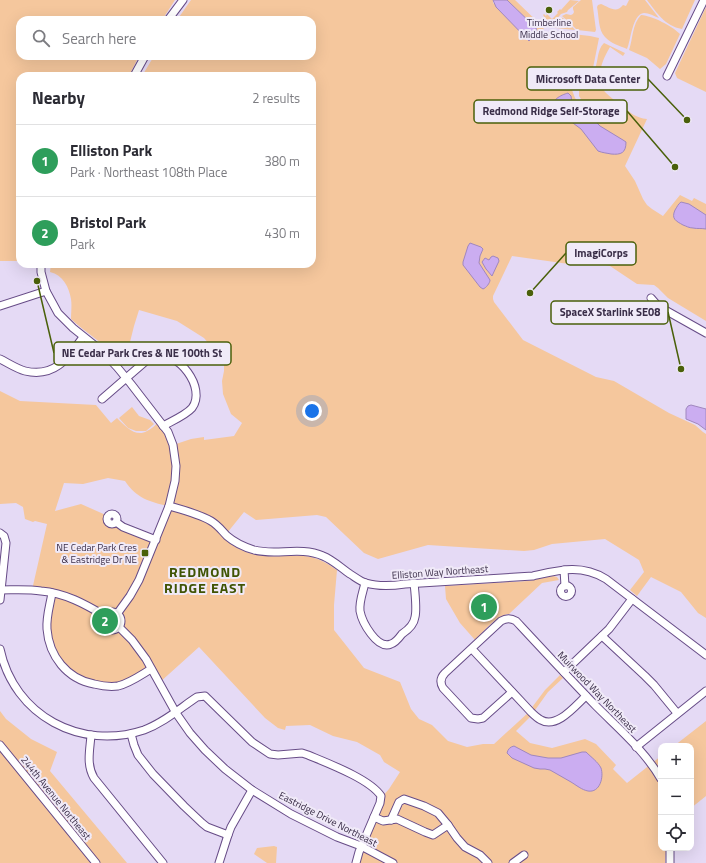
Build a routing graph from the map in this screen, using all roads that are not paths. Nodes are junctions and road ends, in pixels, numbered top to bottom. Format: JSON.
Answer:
{"nodes":[{"id":1,"x":183,"y":0,"type":"edge"},
{"id":2,"x":704,"y":0,"type":"edge"},
{"id":3,"x":171,"y":16,"type":"edge"},
{"id":4,"x":143,"y":60,"type":"edge"},
{"id":5,"x":136,"y":72,"type":"edge"},
{"id":6,"x":667,"y":76,"type":"dead end"},
{"id":7,"x":41,"y":268,"type":"edge"},
{"id":8,"x":46,"y":291,"type":"junction"},
{"id":9,"x":650,"y":298,"type":"dead end"},
{"id":10,"x":0,"y":306,"type":"edge"},
{"id":11,"x":706,"y":333,"type":"edge"},
{"id":12,"x":83,"y":337,"type":"junction"},
{"id":13,"x":0,"y":359,"type":"edge"},
{"id":14,"x":126,"y":378,"type":"junction"},
{"id":15,"x":102,"y":398,"type":"dead end"},
{"id":16,"x":163,"y":426,"type":"junction"},
{"id":17,"x":169,"y":506,"type":"junction"},
{"id":18,"x":116,"y":522,"type":"dead end"},
{"id":19,"x":2,"y":535,"type":"edge"},
{"id":20,"x":156,"y":540,"type":"junction"},
{"id":21,"x":564,"y":570,"type":"junction"},
{"id":22,"x":365,"y":583,"type":"junction"},
{"id":23,"x":414,"y":583,"type":"junction"},
{"id":24,"x":565,"y":586,"type":"dead end"},
{"id":25,"x":0,"y":590,"type":"edge"},
{"id":26,"x":52,"y":593,"type":"junction"},
{"id":27,"x":632,"y":598,"type":"junction"},
{"id":28,"x":0,"y":600,"type":"edge"},
{"id":29,"x":117,"y":614,"type":"junction"},
{"id":30,"x":105,"y":616,"type":"junction"},
{"id":31,"x":119,"y":627,"type":"junction"},
{"id":32,"x":602,"y":636,"type":"junction"},
{"id":33,"x":472,"y":649,"type":"junction"},
{"id":34,"x":0,"y":650,"type":"edge"},
{"id":35,"x":706,"y":655,"type":"edge"},
{"id":36,"x":151,"y":669,"type":"junction"},
{"id":37,"x":564,"y":672,"type":"junction"},
{"id":38,"x":706,"y":691,"type":"edge"},
{"id":39,"x":512,"y":692,"type":"junction"},
{"id":40,"x":586,"y":696,"type":"junction"},
{"id":41,"x":176,"y":713,"type":"junction"},
{"id":42,"x":677,"y":714,"type":"junction"},
{"id":43,"x":131,"y":734,"type":"junction"},
{"id":44,"x":91,"y":735,"type":"junction"},
{"id":45,"x":0,"y":745,"type":"edge"},
{"id":46,"x":636,"y":747,"type":"junction"},
{"id":47,"x":658,"y":774,"type":"edge"},
{"id":48,"x":252,"y":790,"type":"junction"},
{"id":49,"x":374,"y":817,"type":"junction"},
{"id":50,"x":391,"y":820,"type":"junction"},
{"id":51,"x":448,"y":825,"type":"junction"},
{"id":52,"x":228,"y":835,"type":"junction"},
{"id":53,"x":361,"y":846,"type":"junction"},
{"id":54,"x":670,"y":851,"type":"edge"},
{"id":55,"x":524,"y":855,"type":"dead end"},
{"id":56,"x":96,"y":863,"type":"edge"},
{"id":57,"x":162,"y":863,"type":"edge"},
{"id":58,"x":219,"y":863,"type":"edge"},
{"id":59,"x":356,"y":863,"type":"edge"},
{"id":60,"x":393,"y":863,"type":"edge"},
{"id":61,"x":488,"y":863,"type":"edge"},
{"id":62,"x":513,"y":863,"type":"edge"},
{"id":63,"x":670,"y":863,"type":"edge"}],
"edges":[{"from":1,"to":3,"type":"street"},
{"from":2,"to":6,"type":"street"},
{"from":4,"to":5,"type":"street"},
{"from":7,"to":8,"type":"street"},
{"from":8,"to":10,"type":"street"},
{"from":8,"to":12,"type":"street"},
{"from":9,"to":11,"type":"street"},
{"from":12,"to":13,"type":"street"},
{"from":12,"to":14,"type":"street"},
{"from":14,"to":15,"type":"street"},
{"from":14,"to":16,"type":"street"},
{"from":14,"to":16,"type":"street"},
{"from":16,"to":17,"type":"street"},
{"from":17,"to":20,"type":"street"},
{"from":17,"to":22,"type":"street","name":"Elliston Way Northeast"},
{"from":18,"to":20,"type":"street"},
{"from":19,"to":25,"type":"street"},
{"from":20,"to":29,"type":"street"},
{"from":21,"to":23,"type":"street","name":"Elliston Way Northeast"},
{"from":21,"to":24,"type":"street"},
{"from":21,"to":27,"type":"street","name":"Elliston Way Northeast"},
{"from":22,"to":23,"type":"street","name":"Elliston Way Northeast"},
{"from":22,"to":23,"type":"street"},
{"from":25,"to":26,"type":"street"},
{"from":25,"to":28,"type":"street"},
{"from":26,"to":30,"type":"street"},
{"from":26,"to":36,"type":"street"},
{"from":27,"to":32,"type":"street"},
{"from":27,"to":35,"type":"street","name":"Elliston Way Northeast"},
{"from":29,"to":30,"type":"street"},
{"from":29,"to":31,"type":"street"},
{"from":30,"to":31,"type":"street"},
{"from":31,"to":36,"type":"street","name":"Eastridge Drive Northeast"},
{"from":32,"to":37,"type":"street"},
{"from":32,"to":42,"type":"street"},
{"from":33,"to":37,"type":"street","name":"Muirwood Way Northeast"},
{"from":33,"to":39,"type":"street"},
{"from":33,"to":39,"type":"street"},
{"from":34,"to":44,"type":"street"},
{"from":36,"to":41,"type":"street","name":"Eastridge Drive Northeast"},
{"from":37,"to":40,"type":"street","name":"Muirwood Way Northeast"},
{"from":38,"to":42,"type":"street"},
{"from":39,"to":40,"type":"street"},
{"from":40,"to":46,"type":"street","name":"Muirwood Way Northeast"},
{"from":41,"to":43,"type":"street"},
{"from":41,"to":48,"type":"street","name":"Eastridge Drive Northeast"},
{"from":41,"to":49,"type":"street"},
{"from":42,"to":46,"type":"street"},
{"from":43,"to":44,"type":"street"},
{"from":43,"to":52,"type":"street"},
{"from":44,"to":57,"type":"street"},
{"from":45,"to":56,"type":"street","name":"244th Avenue Northeast"},
{"from":46,"to":47,"type":"street","name":"Muirwood Way Northeast"},
{"from":48,"to":52,"type":"street"},
{"from":48,"to":53,"type":"street","name":"Eastridge Drive Northeast"},
{"from":49,"to":50,"type":"street"},
{"from":49,"to":53,"type":"street"},
{"from":50,"to":51,"type":"street"},
{"from":50,"to":51,"type":"street"},
{"from":51,"to":61,"type":"street"},
{"from":52,"to":58,"type":"street"},
{"from":53,"to":59,"type":"street"},
{"from":53,"to":60,"type":"street","name":"Eastridge Drive Northeast"},
{"from":54,"to":63,"type":"street"},
{"from":55,"to":62,"type":"street"}]}
